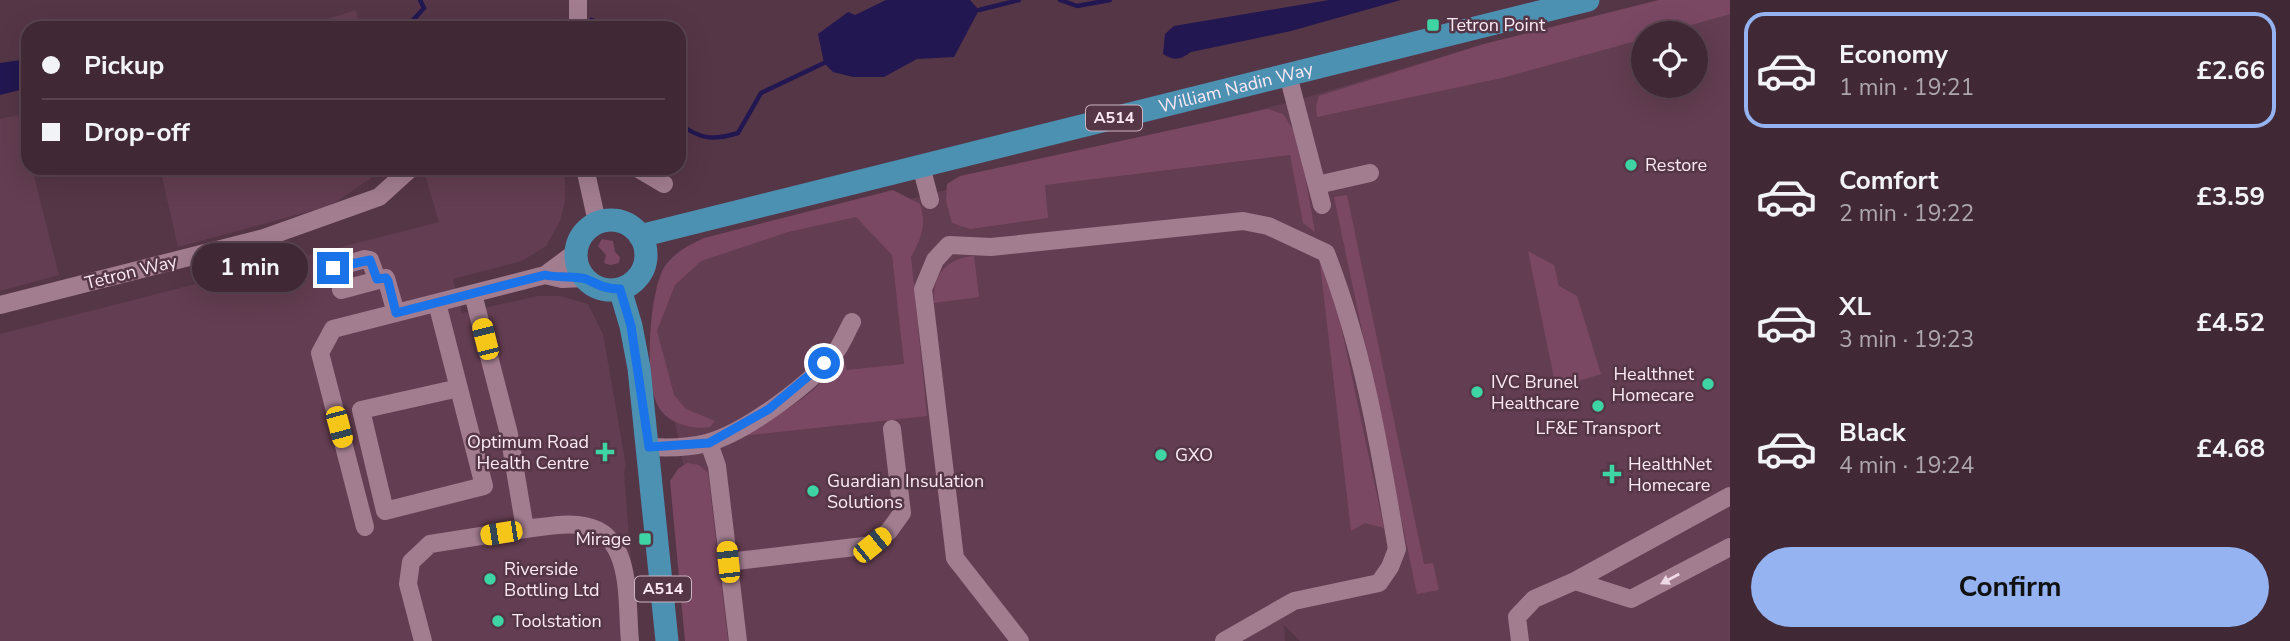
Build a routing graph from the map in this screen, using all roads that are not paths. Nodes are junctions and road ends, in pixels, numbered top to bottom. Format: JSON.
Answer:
{"nodes":[{"id":1,"x":578,"y":0,"type":"edge"},
{"id":2,"x":1588,"y":0,"type":"edge"},
{"id":3,"x":578,"y":21,"type":"edge"},
{"id":4,"x":1288,"y":75,"type":"junction"},
{"id":5,"x":920,"y":166,"type":"junction"},
{"id":6,"x":1370,"y":173,"type":"dead end"},
{"id":7,"x":403,"y":175,"type":"edge"},
{"id":8,"x":587,"y":175,"type":"edge"},
{"id":9,"x":649,"y":175,"type":"edge"},
{"id":10,"x":664,"y":184,"type":"dead end"},
{"id":11,"x":1317,"y":185,"type":"junction"},
{"id":12,"x":930,"y":200,"type":"dead end"},
{"id":13,"x":1322,"y":205,"type":"dead end"},
{"id":14,"x":597,"y":222,"type":"junction"},
{"id":15,"x":640,"y":236,"type":"junction"},
{"id":16,"x":576,"y":252,"type":"junction"},
{"id":17,"x":333,"y":268,"type":"dead end"},
{"id":18,"x":545,"y":275,"type":"junction"},
{"id":19,"x":585,"y":278,"type":"junction"},
{"id":20,"x":377,"y":279,"type":"junction"},
{"id":21,"x":620,"y":289,"type":"junction"},
{"id":22,"x":341,"y":290,"type":"dead end"},
{"id":23,"x":473,"y":293,"type":"junction"},
{"id":24,"x":437,"y":303,"type":"junction"},
{"id":25,"x":0,"y":305,"type":"edge"},
{"id":26,"x":396,"y":313,"type":"junction"},
{"id":27,"x":852,"y":321,"type":"dead end"},
{"id":28,"x":459,"y":388,"type":"junction"},
{"id":29,"x":892,"y":429,"type":"dead end"},
{"id":30,"x":709,"y":443,"type":"junction"},
{"id":31,"x":649,"y":447,"type":"junction"},
{"id":32,"x":1730,"y":496,"type":"edge"},
{"id":33,"x":365,"y":527,"type":"dead end"},
{"id":34,"x":525,"y":528,"type":"junction"},
{"id":35,"x":1730,"y":547,"type":"edge"},
{"id":36,"x":728,"y":562,"type":"junction"},
{"id":37,"x":1575,"y":581,"type":"junction"},
{"id":38,"x":423,"y":641,"type":"edge"},
{"id":39,"x":630,"y":641,"type":"edge"},
{"id":40,"x":667,"y":641,"type":"edge"},
{"id":41,"x":738,"y":641,"type":"edge"},
{"id":42,"x":1020,"y":641,"type":"edge"},
{"id":43,"x":1224,"y":641,"type":"edge"},
{"id":44,"x":1520,"y":641,"type":"edge"}],
"edges":[{"from":1,"to":3,"type":"street"},
{"from":2,"to":4,"type":"main road","name":"William Nadin Way","number":"A514"},
{"from":4,"to":5,"type":"main road","name":"William Nadin Way","number":"A514"},
{"from":4,"to":11,"type":"street"},
{"from":5,"to":12,"type":"street"},
{"from":5,"to":15,"type":"main road","name":"William Nadin Way","number":"A514"},
{"from":6,"to":11,"type":"street"},
{"from":7,"to":25,"type":"street","name":"Tetron Way"},
{"from":8,"to":14,"type":"street"},
{"from":9,"to":10,"type":"street"},
{"from":11,"to":13,"type":"street"},
{"from":14,"to":15,"type":"main road"},
{"from":14,"to":16,"type":"main road"},
{"from":15,"to":21,"type":"main road"},
{"from":16,"to":18,"type":"street"},
{"from":16,"to":19,"type":"main road"},
{"from":17,"to":20,"type":"street"},
{"from":18,"to":19,"type":"street"},
{"from":18,"to":23,"type":"street"},
{"from":19,"to":21,"type":"main road"},
{"from":20,"to":22,"type":"street"},
{"from":20,"to":26,"type":"street"},
{"from":21,"to":31,"type":"main road","number":"A514"},
{"from":23,"to":24,"type":"street"},
{"from":23,"to":34,"type":"street"},
{"from":24,"to":26,"type":"street"},
{"from":24,"to":28,"type":"street"},
{"from":26,"to":33,"type":"street"},
{"from":27,"to":30,"type":"street"},
{"from":28,"to":28,"type":"street"},
{"from":29,"to":36,"type":"street"},
{"from":30,"to":31,"type":"street"},
{"from":30,"to":36,"type":"street"},
{"from":31,"to":40,"type":"main road","number":"A514"},
{"from":32,"to":37,"type":"street"},
{"from":34,"to":38,"type":"street"},
{"from":34,"to":39,"type":"street"},
{"from":35,"to":37,"type":"street","one_way":true},
{"from":36,"to":41,"type":"street"},
{"from":37,"to":44,"type":"street"},
{"from":42,"to":43,"type":"street"}]}
